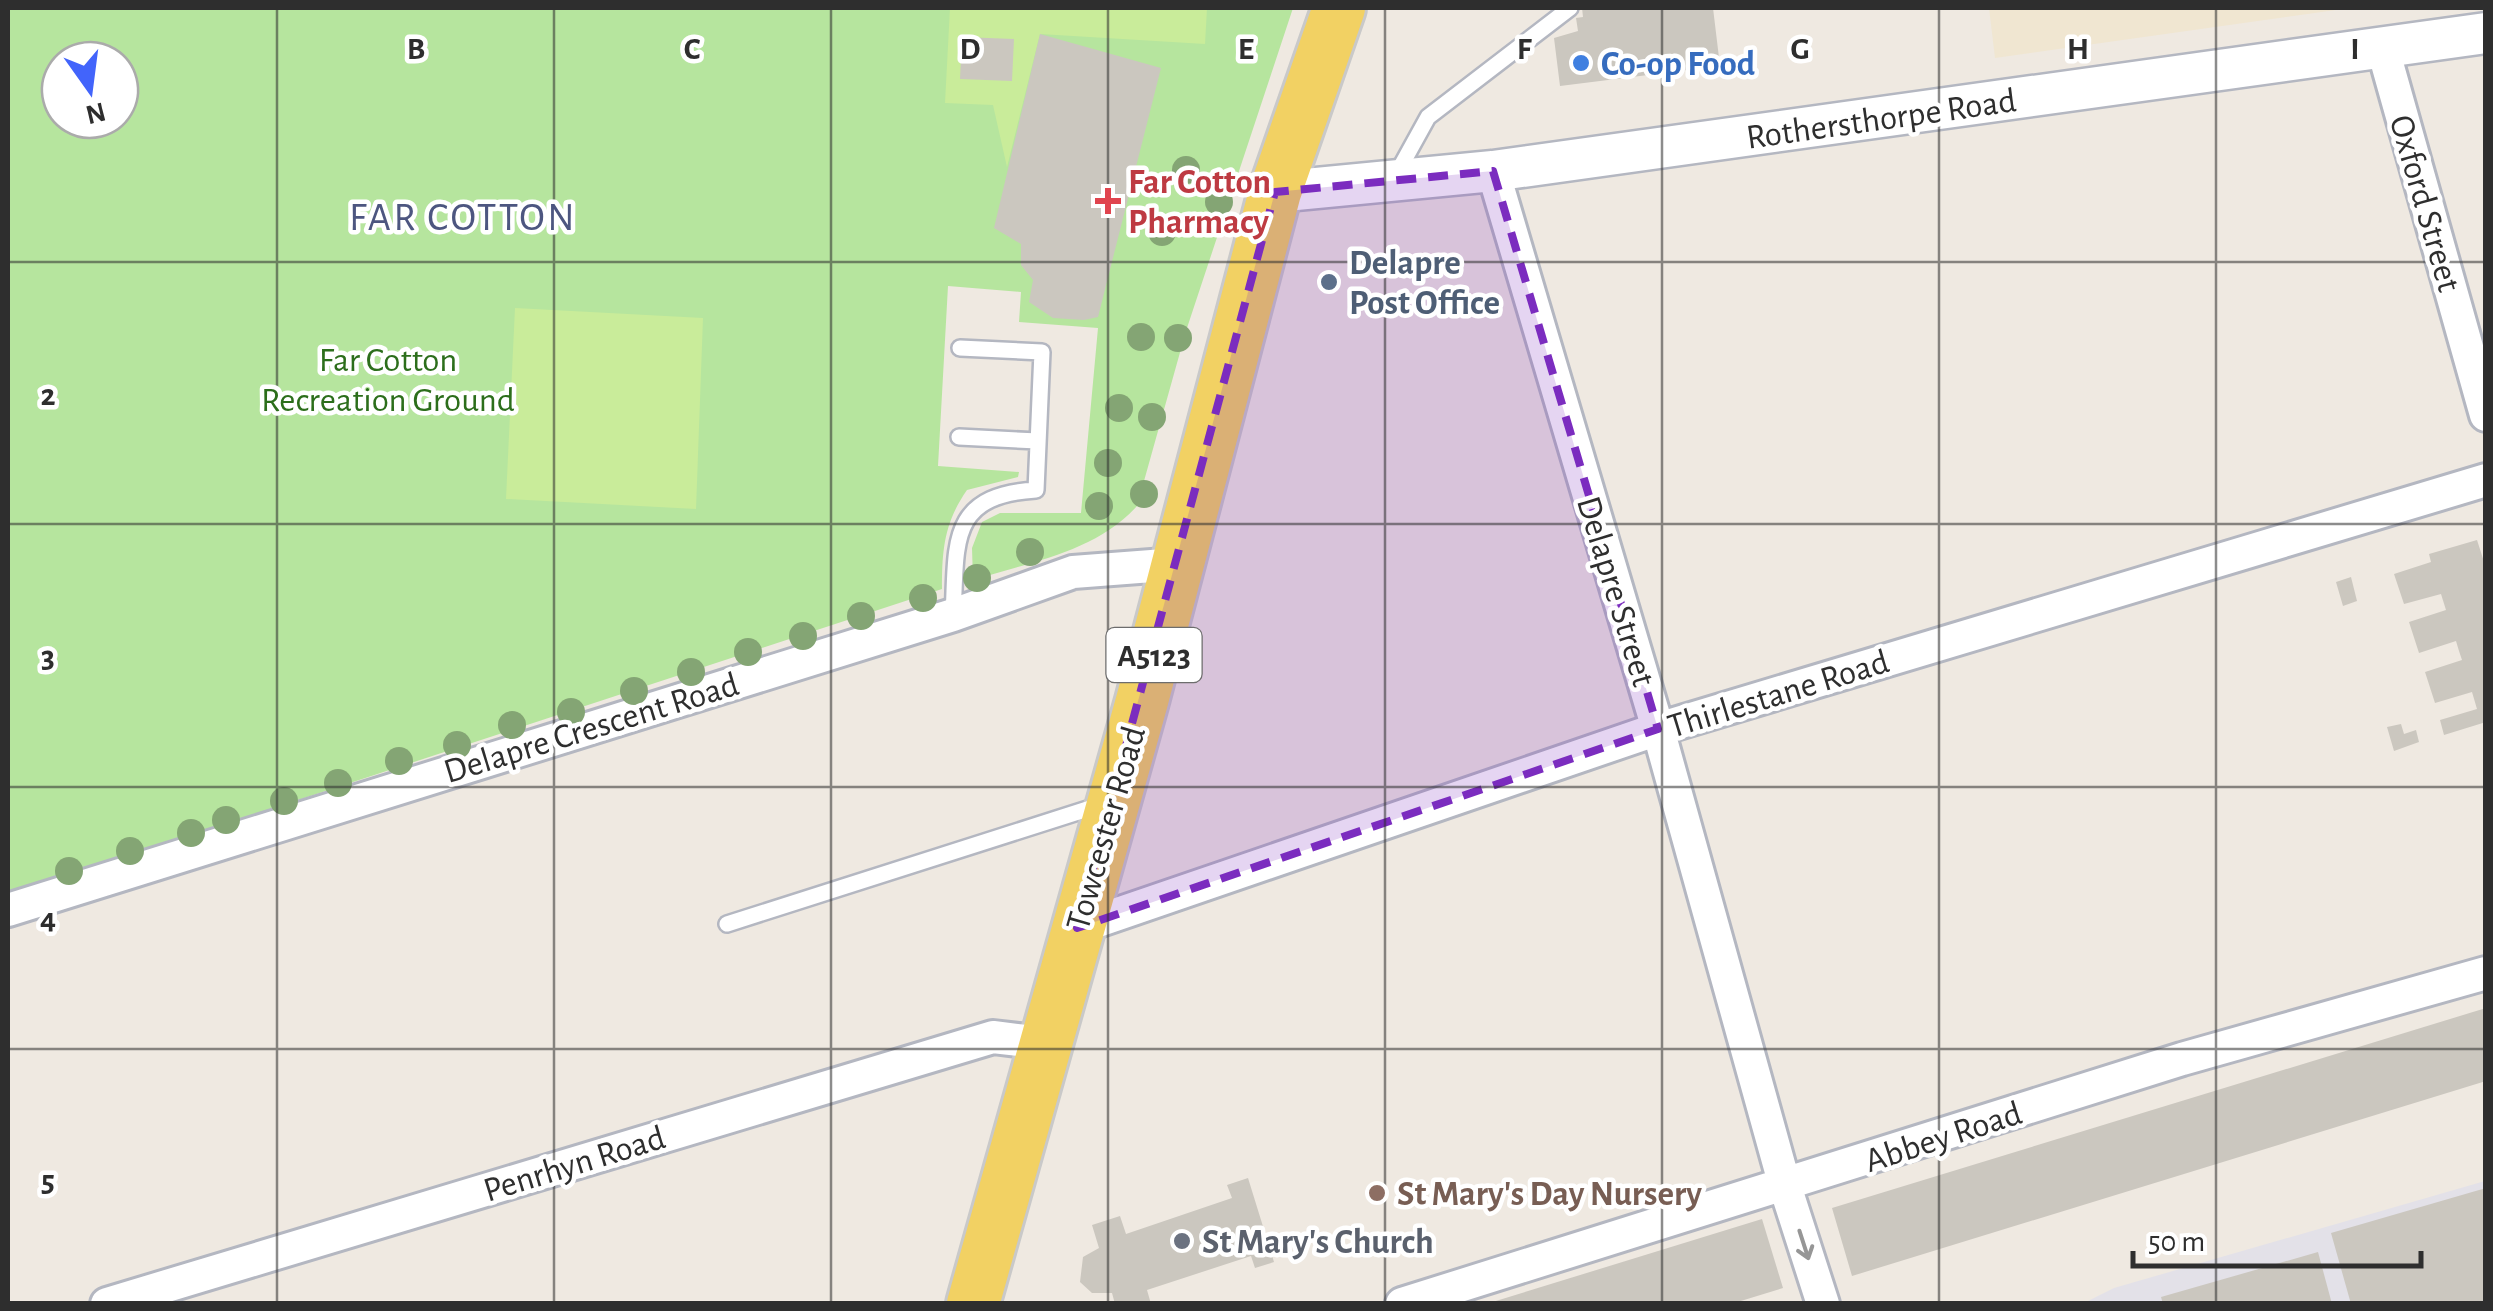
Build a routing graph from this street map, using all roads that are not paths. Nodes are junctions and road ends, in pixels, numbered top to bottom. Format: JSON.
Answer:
{"nodes":[{"id":1,"x":1339,"y":8,"type":"edge"},
{"id":2,"x":1570,"y":8,"type":"edge"},
{"id":3,"x":2486,"y":33,"type":"edge"},
{"id":4,"x":2383,"y":48,"type":"junction"},
{"id":5,"x":1493,"y":171,"type":"junction"},
{"id":6,"x":1392,"y":182,"type":"junction"},
{"id":7,"x":1275,"y":192,"type":"junction"},
{"id":8,"x":960,"y":348,"type":"dead end"},
{"id":9,"x":2486,"y":415,"type":"edge"},
{"id":10,"x":960,"y":437,"type":"dead end"},
{"id":11,"x":1038,"y":440,"type":"junction"},
{"id":12,"x":2486,"y":480,"type":"edge"},
{"id":13,"x":1178,"y":564,"type":"junction"},
{"id":14,"x":953,"y":615,"type":"junction"},
{"id":15,"x":1658,"y":729,"type":"junction"},
{"id":16,"x":1113,"y":801,"type":"junction"},
{"id":17,"x":8,"y":910,"type":"edge"},
{"id":18,"x":727,"y":924,"type":"dead end"},
{"id":19,"x":1077,"y":928,"type":"junction"},
{"id":20,"x":2486,"y":972,"type":"edge"},
{"id":21,"x":1044,"y":1043,"type":"junction"},
{"id":22,"x":1785,"y":1186,"type":"junction"},
{"id":23,"x":107,"y":1304,"type":"edge"},
{"id":24,"x":974,"y":1304,"type":"edge"},
{"id":25,"x":1402,"y":1304,"type":"edge"},
{"id":26,"x":1823,"y":1304,"type":"edge"}],
"edges":[{"from":1,"to":7,"type":"main road","name":"Towcester Road","number":"A5123"},
{"from":2,"to":6,"type":"lane"},
{"from":3,"to":4,"type":"street","name":"Rothersthorpe Road"},
{"from":4,"to":5,"type":"street","name":"Rothersthorpe Road"},
{"from":4,"to":9,"type":"street","name":"Oxford Street"},
{"from":5,"to":6,"type":"street","name":"Rothersthorpe Road"},
{"from":5,"to":15,"type":"street","name":"Delapre Street"},
{"from":6,"to":7,"type":"street","name":"Rothersthorpe Road"},
{"from":7,"to":13,"type":"main road","name":"Towcester Road","number":"A5123"},
{"from":8,"to":11,"type":"lane"},
{"from":10,"to":11,"type":"lane"},
{"from":11,"to":14,"type":"lane"},
{"from":12,"to":15,"type":"street","name":"Thirlestane Road"},
{"from":13,"to":14,"type":"street","name":"Delapre Crescent Road"},
{"from":13,"to":16,"type":"main road","name":"Towcester Road","number":"A5123"},
{"from":14,"to":17,"type":"street","name":"Delapre Crescent Road"},
{"from":15,"to":19,"type":"street","name":"Thirlestane Road"},
{"from":15,"to":22,"type":"street","name":"Delapre Street"},
{"from":16,"to":18,"type":"lane"},
{"from":16,"to":19,"type":"main road","name":"Towcester Road","number":"A5123"},
{"from":19,"to":21,"type":"main road","name":"Towcester Road","number":"A5123"},
{"from":20,"to":22,"type":"street","name":"Abbey Road"},
{"from":21,"to":23,"type":"street","name":"Penrhyn Road"},
{"from":21,"to":24,"type":"main road","name":"Towcester Road","number":"A5123"},
{"from":22,"to":25,"type":"street","name":"Abbey Road"},
{"from":22,"to":26,"type":"street","name":"Delapre Street","one_way":true}]}
